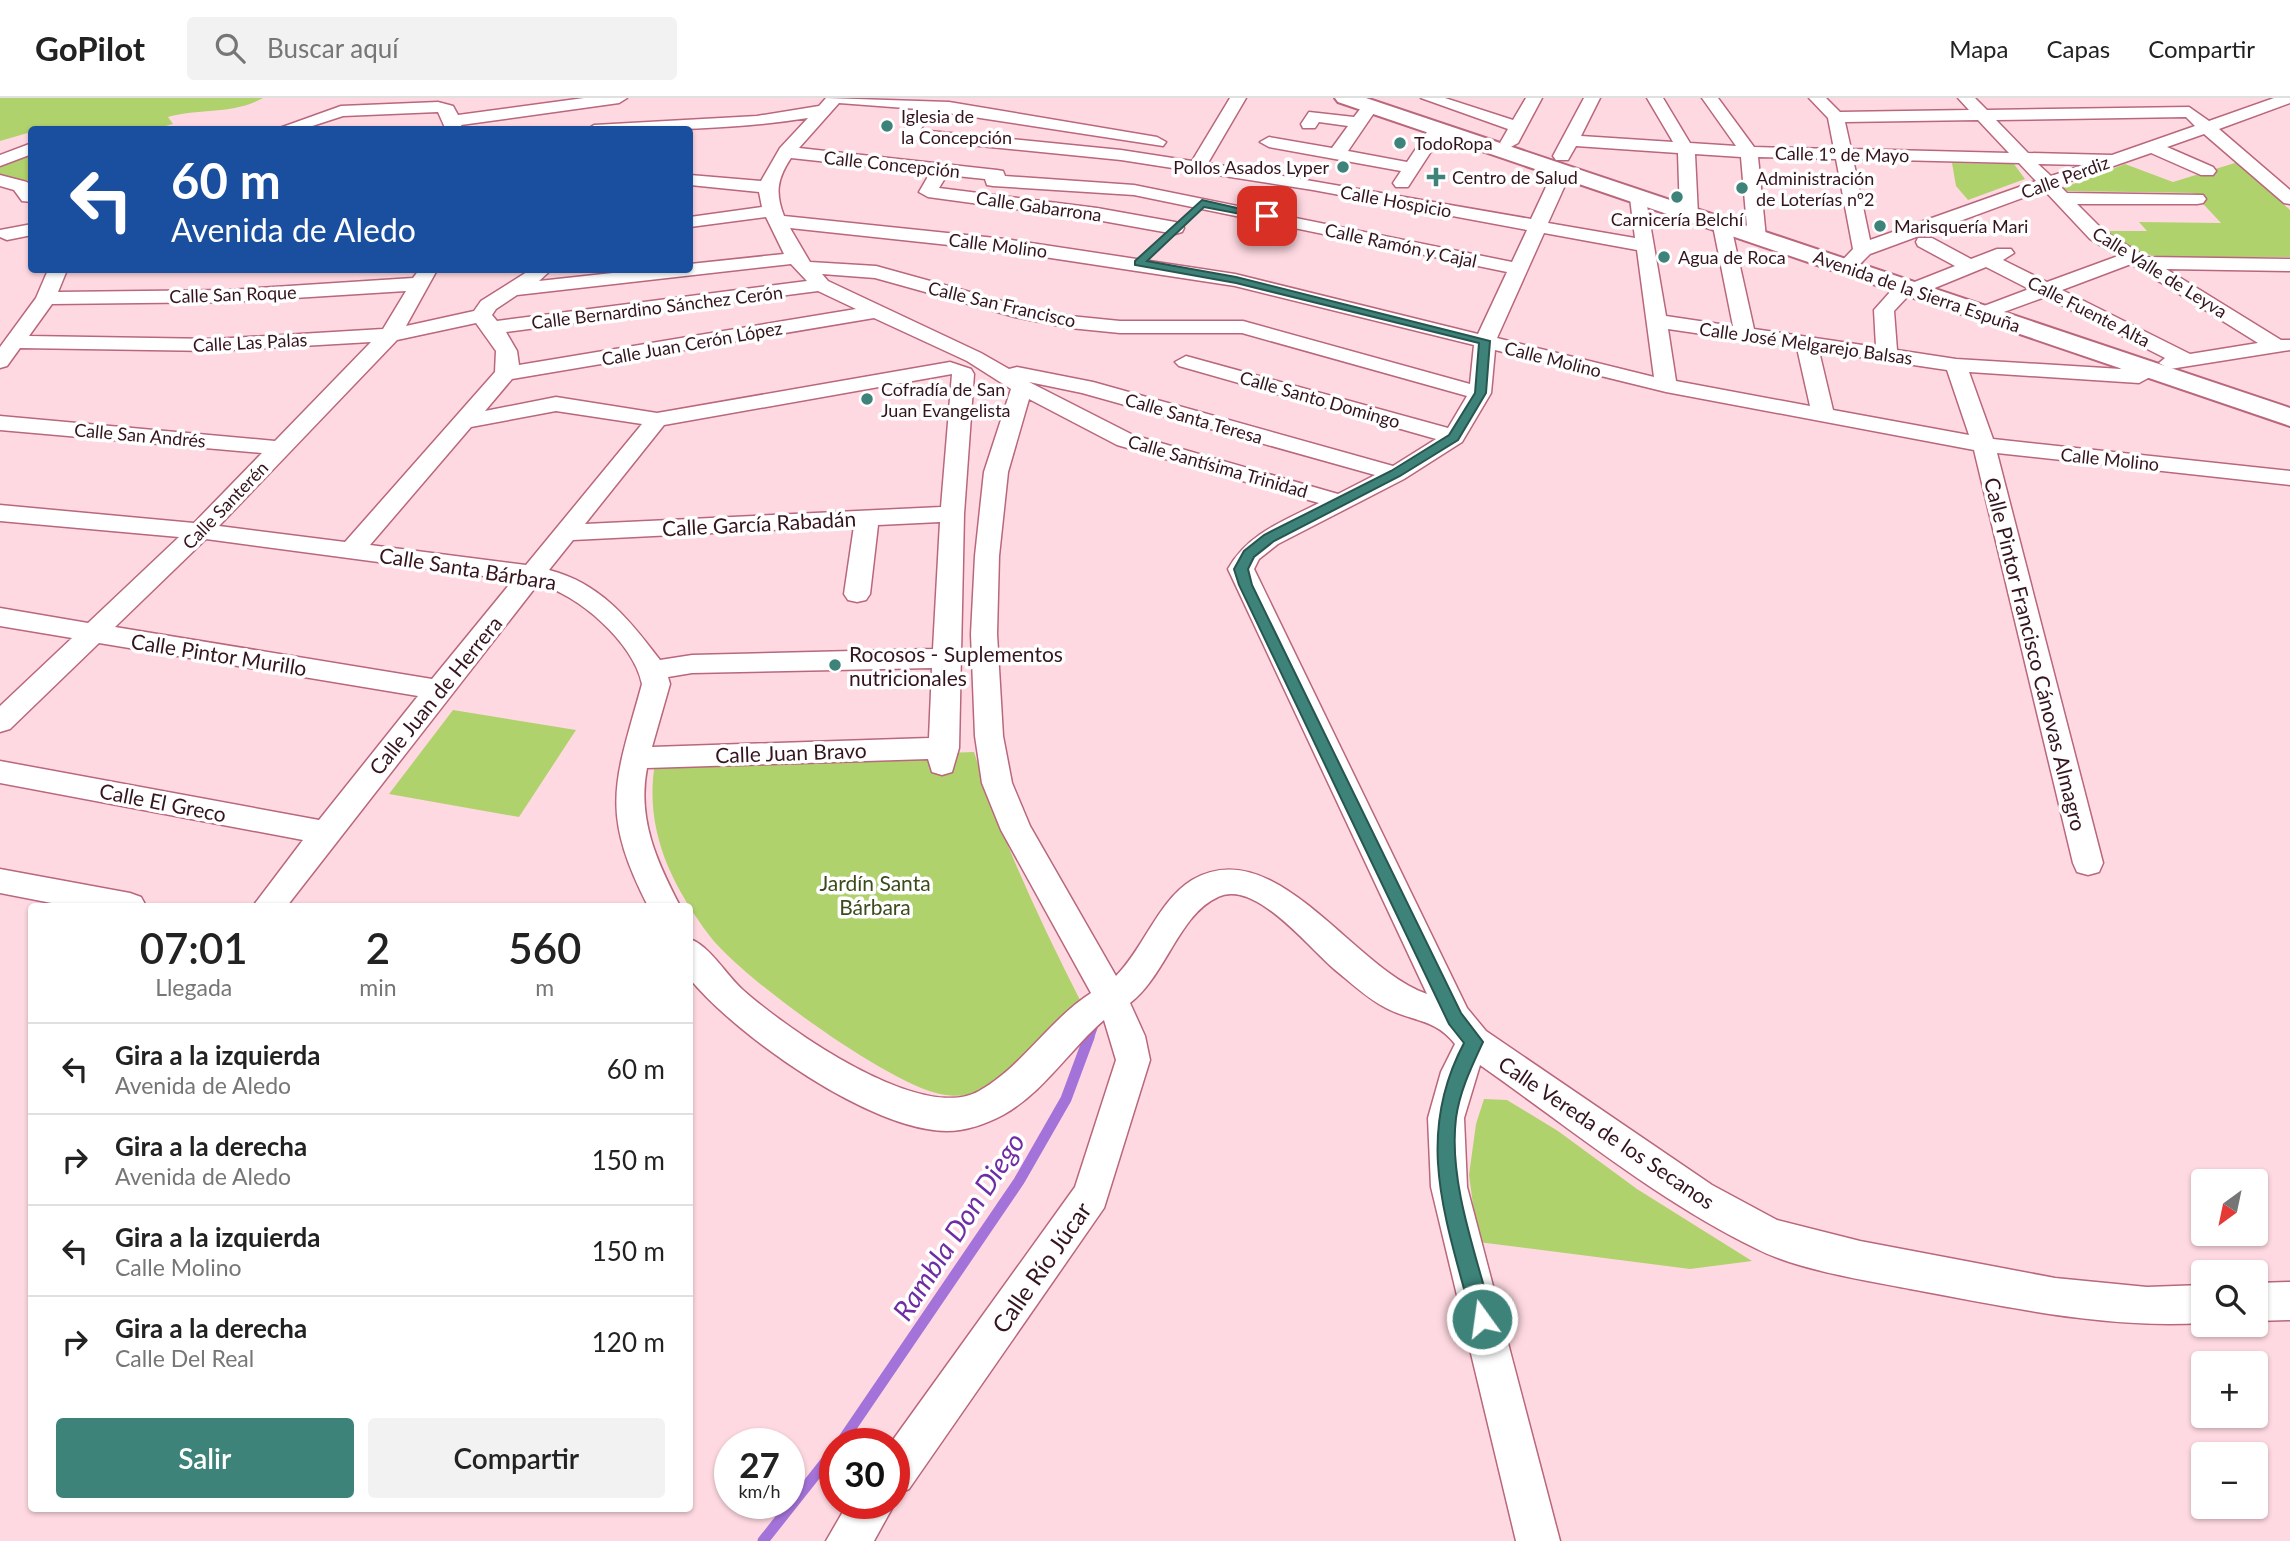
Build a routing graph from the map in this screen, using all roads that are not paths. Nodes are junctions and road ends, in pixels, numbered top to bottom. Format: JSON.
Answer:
{"nodes":[{"id":1,"x":619,"y":98,"type":"edge"},
{"id":2,"x":1238,"y":98,"type":"edge"},
{"id":3,"x":1345,"y":98,"type":"edge"},
{"id":4,"x":1429,"y":98,"type":"edge"},
{"id":5,"x":1534,"y":98,"type":"edge"},
{"id":6,"x":1592,"y":98,"type":"edge"},
{"id":7,"x":1655,"y":98,"type":"edge"},
{"id":8,"x":1710,"y":98,"type":"edge"},
{"id":9,"x":1816,"y":98,"type":"edge"},
{"id":10,"x":1876,"y":98,"type":"edge"},
{"id":11,"x":1966,"y":98,"type":"edge"},
{"id":12,"x":2060,"y":98,"type":"edge"},
{"id":13,"x":2173,"y":98,"type":"edge"},
{"id":14,"x":2290,"y":98,"type":"edge"},
{"id":15,"x":930,"y":105,"type":"junction"},
{"id":16,"x":1474,"y":105,"type":"edge"},
{"id":17,"x":826,"y":108,"type":"edge"},
{"id":18,"x":2189,"y":112,"type":"junction"},
{"id":19,"x":2077,"y":114,"type":"junction"},
{"id":20,"x":1364,"y":115,"type":"junction"},
{"id":21,"x":1982,"y":115,"type":"junction"},
{"id":22,"x":1898,"y":116,"type":"junction"},
{"id":23,"x":1836,"y":117,"type":"junction"},
{"id":24,"x":452,"y":120,"type":"edge"},
{"id":25,"x":1037,"y":120,"type":"junction"},
{"id":26,"x":1309,"y":124,"type":"dead end"},
{"id":27,"x":294,"y":126,"type":"edge"},
{"id":28,"x":666,"y":126,"type":"edge"},
{"id":29,"x":1518,"y":127,"type":"junction"},
{"id":30,"x":2206,"y":127,"type":"junction"},
{"id":31,"x":1437,"y":130,"type":"junction"},
{"id":32,"x":1572,"y":141,"type":"junction"},
{"id":33,"x":1269,"y":142,"type":"dead end"},
{"id":34,"x":1018,"y":146,"type":"junction"},
{"id":35,"x":2151,"y":146,"type":"junction"},
{"id":36,"x":1193,"y":148,"type":"junction"},
{"id":37,"x":28,"y":150,"type":"edge"},
{"id":38,"x":1686,"y":150,"type":"junction"},
{"id":39,"x":786,"y":152,"type":"junction"},
{"id":40,"x":1504,"y":152,"type":"junction"},
{"id":41,"x":1749,"y":152,"type":"junction"},
{"id":42,"x":1337,"y":154,"type":"junction"},
{"id":43,"x":1842,"y":155,"type":"junction"},
{"id":44,"x":2022,"y":158,"type":"junction"},
{"id":45,"x":2118,"y":158,"type":"junction"},
{"id":46,"x":1146,"y":160,"type":"junction"},
{"id":47,"x":0,"y":161,"type":"edge"},
{"id":48,"x":1196,"y":168,"type":"junction"},
{"id":49,"x":1411,"y":168,"type":"junction"},
{"id":50,"x":941,"y":169,"type":"junction"},
{"id":51,"x":1556,"y":170,"type":"junction"},
{"id":52,"x":2207,"y":171,"type":"dead end"},
{"id":53,"x":995,"y":178,"type":"junction"},
{"id":54,"x":0,"y":180,"type":"edge"},
{"id":55,"x":693,"y":180,"type":"edge"},
{"id":56,"x":768,"y":187,"type":"junction"},
{"id":57,"x":1135,"y":190,"type":"junction"},
{"id":58,"x":2052,"y":192,"type":"junction"},
{"id":59,"x":28,"y":195,"type":"edge"},
{"id":60,"x":28,"y":197,"type":"edge"},
{"id":61,"x":983,"y":198,"type":"junction"},
{"id":62,"x":1639,"y":198,"type":"junction"},
{"id":63,"x":2197,"y":199,"type":"dead end"},
{"id":64,"x":2290,"y":199,"type":"edge"},
{"id":65,"x":1391,"y":201,"type":"junction"},
{"id":66,"x":4,"y":202,"type":"dead end"},
{"id":67,"x":1202,"y":203,"type":"junction"},
{"id":68,"x":1689,"y":215,"type":"junction"},
{"id":69,"x":775,"y":216,"type":"junction"},
{"id":70,"x":693,"y":222,"type":"edge"},
{"id":71,"x":1537,"y":226,"type":"junction"},
{"id":72,"x":1723,"y":226,"type":"junction"},
{"id":73,"x":1175,"y":228,"type":"junction"},
{"id":74,"x":28,"y":230,"type":"edge"},
{"id":75,"x":7,"y":234,"type":"dead end"},
{"id":76,"x":1757,"y":238,"type":"junction"},
{"id":77,"x":956,"y":239,"type":"junction"},
{"id":78,"x":1925,"y":242,"type":"dead end"},
{"id":79,"x":1646,"y":246,"type":"junction"},
{"id":80,"x":1855,"y":259,"type":"junction"},
{"id":81,"x":1988,"y":260,"type":"junction"},
{"id":82,"x":2138,"y":260,"type":"junction"},
{"id":83,"x":800,"y":263,"type":"junction"},
{"id":84,"x":1139,"y":263,"type":"junction"},
{"id":85,"x":2290,"y":265,"type":"edge"},
{"id":86,"x":1519,"y":269,"type":"junction"},
{"id":87,"x":56,"y":273,"type":"edge"},
{"id":88,"x":537,"y":273,"type":"edge"},
{"id":89,"x":693,"y":273,"type":"edge"},
{"id":90,"x":693,"y":273,"type":"edge"},
{"id":91,"x":423,"y":277,"type":"edge"},
{"id":92,"x":240,"y":278,"type":"dead end"},
{"id":93,"x":821,"y":285,"type":"junction"},
{"id":94,"x":1909,"y":288,"type":"junction"},
{"id":95,"x":2045,"y":289,"type":"junction"},
{"id":96,"x":510,"y":290,"type":"junction"},
{"id":97,"x":229,"y":296,"type":"junction"},
{"id":98,"x":47,"y":298,"type":"junction"},
{"id":99,"x":880,"y":311,"type":"junction"},
{"id":100,"x":1983,"y":313,"type":"junction"},
{"id":101,"x":1657,"y":321,"type":"junction"},
{"id":102,"x":487,"y":322,"type":"junction"},
{"id":103,"x":1745,"y":334,"type":"junction"},
{"id":104,"x":390,"y":335,"type":"junction"},
{"id":105,"x":1285,"y":339,"type":"junction"},
{"id":106,"x":1485,"y":341,"type":"junction"},
{"id":107,"x":18,"y":342,"type":"junction"},
{"id":108,"x":1807,"y":344,"type":"junction"},
{"id":109,"x":2282,"y":345,"type":"edge"},
{"id":110,"x":1887,"y":356,"type":"junction"},
{"id":111,"x":2124,"y":360,"type":"junction"},
{"id":112,"x":0,"y":362,"type":"edge"},
{"id":113,"x":1186,"y":362,"type":"dead end"},
{"id":114,"x":2190,"y":362,"type":"junction"},
{"id":115,"x":956,"y":363,"type":"junction"},
{"id":116,"x":1955,"y":365,"type":"junction"},
{"id":117,"x":991,"y":367,"type":"junction"},
{"id":118,"x":505,"y":374,"type":"junction"},
{"id":119,"x":1251,"y":379,"type":"junction"},
{"id":120,"x":1666,"y":386,"type":"junction"},
{"id":121,"x":1023,"y":387,"type":"junction"},
{"id":122,"x":1480,"y":393,"type":"junction"},
{"id":123,"x":2290,"y":416,"type":"edge"},
{"id":124,"x":1824,"y":417,"type":"junction"},
{"id":125,"x":657,"y":420,"type":"junction"},
{"id":126,"x":463,"y":422,"type":"junction"},
{"id":127,"x":0,"y":423,"type":"edge"},
{"id":128,"x":1454,"y":437,"type":"junction"},
{"id":129,"x":1984,"y":445,"type":"junction"},
{"id":130,"x":280,"y":448,"type":"junction"},
{"id":131,"x":1396,"y":474,"type":"junction"},
{"id":132,"x":2290,"y":478,"type":"edge"},
{"id":133,"x":1341,"y":502,"type":"junction"},
{"id":134,"x":0,"y":513,"type":"edge"},
{"id":135,"x":952,"y":514,"type":"junction"},
{"id":136,"x":867,"y":518,"type":"junction"},
{"id":137,"x":200,"y":531,"type":"junction"},
{"id":138,"x":565,"y":533,"type":"junction"},
{"id":139,"x":352,"y":550,"type":"junction"},
{"id":140,"x":532,"y":574,"type":"junction"},
{"id":141,"x":857,"y":594,"type":"dead end"},
{"id":142,"x":0,"y":617,"type":"edge"},
{"id":143,"x":95,"y":633,"type":"junction"},
{"id":144,"x":946,"y":659,"type":"junction"},
{"id":145,"x":653,"y":670,"type":"junction"},
{"id":146,"x":438,"y":690,"type":"junction"},
{"id":147,"x":0,"y":722,"type":"edge"},
{"id":148,"x":637,"y":758,"type":"junction"},
{"id":149,"x":0,"y":772,"type":"edge"},
{"id":150,"x":326,"y":833,"type":"junction"},
{"id":151,"x":2088,"y":863,"type":"dead end"},
{"id":152,"x":0,"y":881,"type":"edge"},
{"id":153,"x":114,"y":903,"type":"edge"},
{"id":154,"x":271,"y":903,"type":"edge"},
{"id":155,"x":662,"y":903,"type":"edge"},
{"id":156,"x":693,"y":957,"type":"edge"},
{"id":157,"x":1111,"y":998,"type":"junction"},
{"id":158,"x":1465,"y":1030,"type":"junction"},
{"id":159,"x":2290,"y":1301,"type":"edge"},
{"id":160,"x":2268,"y":1302,"type":"edge"},
{"id":161,"x":2191,"y":1304,"type":"edge"},
{"id":162,"x":910,"y":1452,"type":"edge"},
{"id":163,"x":863,"y":1519,"type":"edge"},
{"id":164,"x":848,"y":1541,"type":"edge"},
{"id":165,"x":1538,"y":1541,"type":"edge"}],
"edges":[{"from":1,"to":24,"type":"street"},
{"from":2,"to":36,"type":"street"},
{"from":3,"to":20,"type":"main road","name":"Avenida de la Sierra Espuña"},
{"from":4,"to":16,"type":"street"},
{"from":5,"to":29,"type":"street"},
{"from":6,"to":32,"type":"street"},
{"from":7,"to":38,"type":"street"},
{"from":8,"to":41,"type":"street"},
{"from":9,"to":23,"type":"street"},
{"from":10,"to":22,"type":"street"},
{"from":11,"to":21,"type":"street","name":"Calle Valle de Leyva"},
{"from":12,"to":19,"type":"street"},
{"from":13,"to":18,"type":"street"},
{"from":14,"to":30,"type":"street","name":"Calle Perdiz"},
{"from":15,"to":17,"type":"street"},
{"from":15,"to":25,"type":"street"},
{"from":15,"to":34,"type":"street","name":"Calle Hospicio"},
{"from":16,"to":29,"type":"street"},
{"from":17,"to":28,"type":"street"},
{"from":17,"to":39,"type":"street"},
{"from":18,"to":19,"type":"street"},
{"from":18,"to":30,"type":"street"},
{"from":19,"to":21,"type":"street"},
{"from":19,"to":45,"type":"street"},
{"from":20,"to":26,"type":"street"},
{"from":20,"to":31,"type":"main road","name":"Avenida de la Sierra Espuña"},
{"from":20,"to":42,"type":"street"},
{"from":21,"to":22,"type":"street"},
{"from":21,"to":44,"type":"street","name":"Calle Valle de Leyva"},
{"from":22,"to":23,"type":"street"},
{"from":23,"to":43,"type":"street"},
{"from":24,"to":27,"type":"street"},
{"from":25,"to":34,"type":"street"},
{"from":25,"to":36,"type":"street"},
{"from":29,"to":40,"type":"street"},
{"from":30,"to":35,"type":"street","name":"Calle Perdiz"},
{"from":30,"to":64,"type":"street"},
{"from":31,"to":40,"type":"main road","name":"Avenida de la Sierra Espuña"},
{"from":31,"to":49,"type":"street"},
{"from":32,"to":38,"type":"street","name":"Calle 1º de Mayo"},
{"from":32,"to":51,"type":"street"},
{"from":33,"to":42,"type":"street"},
{"from":34,"to":46,"type":"street","name":"Calle Hospicio"},
{"from":34,"to":53,"type":"street"},
{"from":35,"to":45,"type":"street","name":"Calle Perdiz"},
{"from":35,"to":52,"type":"street"},
{"from":36,"to":48,"type":"street"},
{"from":37,"to":47,"type":"street"},
{"from":38,"to":41,"type":"street","name":"Calle 1º de Mayo"},
{"from":38,"to":68,"type":"street"},
{"from":39,"to":50,"type":"street","name":"Calle Concepción"},
{"from":39,"to":56,"type":"street"},
{"from":40,"to":51,"type":"main road","name":"Avenida de la Sierra Espuña"},
{"from":41,"to":43,"type":"street","name":"Calle 1º de Mayo"},
{"from":41,"to":76,"type":"street"},
{"from":42,"to":49,"type":"street"},
{"from":43,"to":44,"type":"street","name":"Calle 1º de Mayo"},
{"from":43,"to":80,"type":"street"},
{"from":44,"to":45,"type":"street","name":"Calle 1º de Mayo"},
{"from":44,"to":58,"type":"street","name":"Calle Valle de Leyva"},
{"from":45,"to":58,"type":"street","name":"Calle Perdiz"},
{"from":46,"to":48,"type":"street","name":"Calle Hospicio"},
{"from":46,"to":57,"type":"street"},
{"from":48,"to":65,"type":"street","name":"Calle Hospicio"},
{"from":49,"to":65,"type":"street"},
{"from":50,"to":53,"type":"street","name":"Calle Concepción"},
{"from":50,"to":61,"type":"street","name":"Calle Gabarrona"},
{"from":51,"to":62,"type":"main road","name":"Avenida de la Sierra Espuña"},
{"from":51,"to":71,"type":"street"},
{"from":53,"to":57,"type":"street","name":"Calle Ramón y Cajal"},
{"from":53,"to":61,"type":"street"},
{"from":54,"to":59,"type":"street"},
{"from":55,"to":56,"type":"street"},
{"from":56,"to":69,"type":"street"},
{"from":57,"to":67,"type":"street","name":"Calle Ramón y Cajal"},
{"from":58,"to":63,"type":"street"},
{"from":58,"to":80,"type":"street","name":"Calle Perdiz"},
{"from":58,"to":82,"type":"street","name":"Calle Valle de Leyva"},
{"from":60,"to":66,"type":"street"},
{"from":61,"to":73,"type":"street","name":"Calle Gabarrona"},
{"from":61,"to":77,"type":"street"},
{"from":62,"to":68,"type":"main road","name":"Avenida de la Sierra Espuña"},
{"from":62,"to":79,"type":"street"},
{"from":65,"to":71,"type":"street","name":"Calle Hospicio"},
{"from":67,"to":73,"type":"street"},
{"from":67,"to":86,"type":"street","name":"Calle Ramón y Cajal"},
{"from":68,"to":72,"type":"main road","name":"Avenida de la Sierra Espuña"},
{"from":69,"to":70,"type":"street","name":"Calle Molino"},
{"from":69,"to":77,"type":"street","name":"Calle Molino"},
{"from":69,"to":83,"type":"street"},
{"from":71,"to":79,"type":"street","name":"Calle Hospicio"},
{"from":71,"to":86,"type":"street"},
{"from":72,"to":76,"type":"main road","name":"Avenida de la Sierra Espuña"},
{"from":72,"to":103,"type":"street"},
{"from":73,"to":84,"type":"street"},
{"from":74,"to":75,"type":"street"},
{"from":76,"to":80,"type":"main road","name":"Avenida de la Sierra Espuña"},
{"from":77,"to":84,"type":"street","name":"Calle Molino"},
{"from":78,"to":81,"type":"street","name":"Calle Fuente Alta"},
{"from":79,"to":101,"type":"street"},
{"from":80,"to":94,"type":"main road","name":"Avenida de la Sierra Espuña"},
{"from":81,"to":94,"type":"street"},
{"from":81,"to":95,"type":"street","name":"Calle Fuente Alta"},
{"from":82,"to":85,"type":"street"},
{"from":82,"to":95,"type":"street"},
{"from":82,"to":109,"type":"street","name":"Calle Valle de Leyva"},
{"from":83,"to":90,"type":"street","name":"Calle San Francisco"},
{"from":83,"to":93,"type":"street"},
{"from":83,"to":105,"type":"street","name":"Calle San Francisco"},
{"from":84,"to":106,"type":"street","name":"Calle Molino"},
{"from":86,"to":106,"type":"street"},
{"from":87,"to":98,"type":"street"},
{"from":88,"to":96,"type":"street"},
{"from":89,"to":96,"type":"street","name":"Calle San Francisco"},
{"from":91,"to":97,"type":"street","name":"Calle San Roque"},
{"from":91,"to":104,"type":"street","name":"Calle Santerén"},
{"from":92,"to":97,"type":"street"},
{"from":93,"to":99,"type":"street"},
{"from":93,"to":102,"type":"street","name":"Calle Bernardino Sánchez Cerón"},
{"from":94,"to":100,"type":"main road","name":"Avenida de la Sierra Espuña"},
{"from":94,"to":110,"type":"street"},
{"from":95,"to":100,"type":"street"},
{"from":95,"to":114,"type":"street","name":"Calle Fuente Alta"},
{"from":96,"to":102,"type":"street"},
{"from":97,"to":98,"type":"street","name":"Calle San Roque"},
{"from":98,"to":107,"type":"street"},
{"from":99,"to":115,"type":"street"},
{"from":99,"to":118,"type":"street","name":"Calle Juan Cerón López"},
{"from":100,"to":111,"type":"main road","name":"Avenida de la Sierra Espuña"},
{"from":101,"to":103,"type":"street","name":"Calle José Melgarejo Balsas"},
{"from":101,"to":120,"type":"street"},
{"from":102,"to":104,"type":"street","name":"Calle Las Palas"},
{"from":102,"to":118,"type":"street"},
{"from":103,"to":108,"type":"street","name":"Calle José Melgarejo Balsas"},
{"from":104,"to":107,"type":"street","name":"Calle Las Palas"},
{"from":104,"to":130,"type":"street","name":"Calle Santerén"},
{"from":105,"to":119,"type":"street"},
{"from":105,"to":122,"type":"street","name":"Calle San Francisco"},
{"from":106,"to":120,"type":"street","name":"Calle Molino"},
{"from":106,"to":122,"type":"street"},
{"from":107,"to":112,"type":"street"},
{"from":108,"to":110,"type":"street","name":"Calle José Melgarejo Balsas"},
{"from":108,"to":124,"type":"street"},
{"from":109,"to":114,"type":"street"},
{"from":110,"to":116,"type":"street","name":"Calle José Melgarejo Balsas"},
{"from":111,"to":114,"type":"street"},
{"from":111,"to":116,"type":"street","name":"Calle José Melgarejo Balsas"},
{"from":111,"to":123,"type":"main road","name":"Avenida de la Sierra Espuña"},
{"from":113,"to":119,"type":"street","name":"Calle Santo Domingo"},
{"from":115,"to":117,"type":"street"},
{"from":115,"to":125,"type":"street"},
{"from":115,"to":135,"type":"street"},
{"from":116,"to":129,"type":"street"},
{"from":117,"to":121,"type":"street","name":"Calle Santísima Trinidad"},
{"from":117,"to":131,"type":"street","name":"Calle Santa Teresa"},
{"from":118,"to":126,"type":"street"},
{"from":119,"to":128,"type":"street","name":"Calle Santo Domingo"},
{"from":120,"to":124,"type":"street","name":"Calle Molino"},
{"from":121,"to":133,"type":"street","name":"Calle Santísima Trinidad"},
{"from":121,"to":157,"type":"street","name":"Calle Río Júcar"},
{"from":122,"to":128,"type":"street"},
{"from":124,"to":129,"type":"street","name":"Calle Molino"},
{"from":125,"to":126,"type":"street"},
{"from":125,"to":138,"type":"street","name":"Calle Juan de Herrera"},
{"from":126,"to":139,"type":"street"},
{"from":127,"to":130,"type":"street","name":"Calle San Andrés"},
{"from":128,"to":131,"type":"street"},
{"from":129,"to":132,"type":"street","name":"Calle Molino"},
{"from":129,"to":151,"type":"street","name":"Calle Pintor Francisco Cánovas Almagro"},
{"from":130,"to":137,"type":"street","name":"Calle Santerén"},
{"from":131,"to":133,"type":"street"},
{"from":133,"to":158,"type":"street"},
{"from":134,"to":137,"type":"street","name":"Calle Santa Bárbara"},
{"from":135,"to":136,"type":"street","name":"Calle García Rabadán"},
{"from":135,"to":144,"type":"street"},
{"from":136,"to":138,"type":"street","name":"Calle García Rabadán"},
{"from":136,"to":141,"type":"street"},
{"from":137,"to":139,"type":"street","name":"Calle Santa Bárbara"},
{"from":137,"to":143,"type":"street","name":"Calle Santerén"},
{"from":138,"to":140,"type":"street","name":"Calle Juan de Herrera"},
{"from":139,"to":140,"type":"street","name":"Calle Santa Bárbara"},
{"from":140,"to":145,"type":"street","name":"Calle Santa Bárbara"},
{"from":140,"to":146,"type":"street","name":"Calle Juan de Herrera"},
{"from":142,"to":143,"type":"street","name":"Calle Pintor Murillo"},
{"from":143,"to":146,"type":"street","name":"Calle Pintor Murillo"},
{"from":143,"to":147,"type":"street","name":"Calle Santerén"},
{"from":144,"to":145,"type":"street"},
{"from":144,"to":148,"type":"street","name":"Calle Juan Bravo"},
{"from":145,"to":148,"type":"street"},
{"from":146,"to":150,"type":"street","name":"Calle Juan de Herrera"},
{"from":148,"to":155,"type":"street"},
{"from":149,"to":150,"type":"street","name":"Calle El Greco"},
{"from":150,"to":154,"type":"street","name":"Calle Juan de Herrera"},
{"from":152,"to":153,"type":"street"},
{"from":156,"to":157,"type":"street"},
{"from":157,"to":158,"type":"street","name":"Calle Vereda de los Secanos"},
{"from":157,"to":162,"type":"street","name":"Calle Río Júcar"},
{"from":158,"to":161,"type":"street","name":"Calle Vereda de los Secanos"},
{"from":158,"to":165,"type":"street"},
{"from":159,"to":160,"type":"street"},
{"from":163,"to":164,"type":"street"}]}
